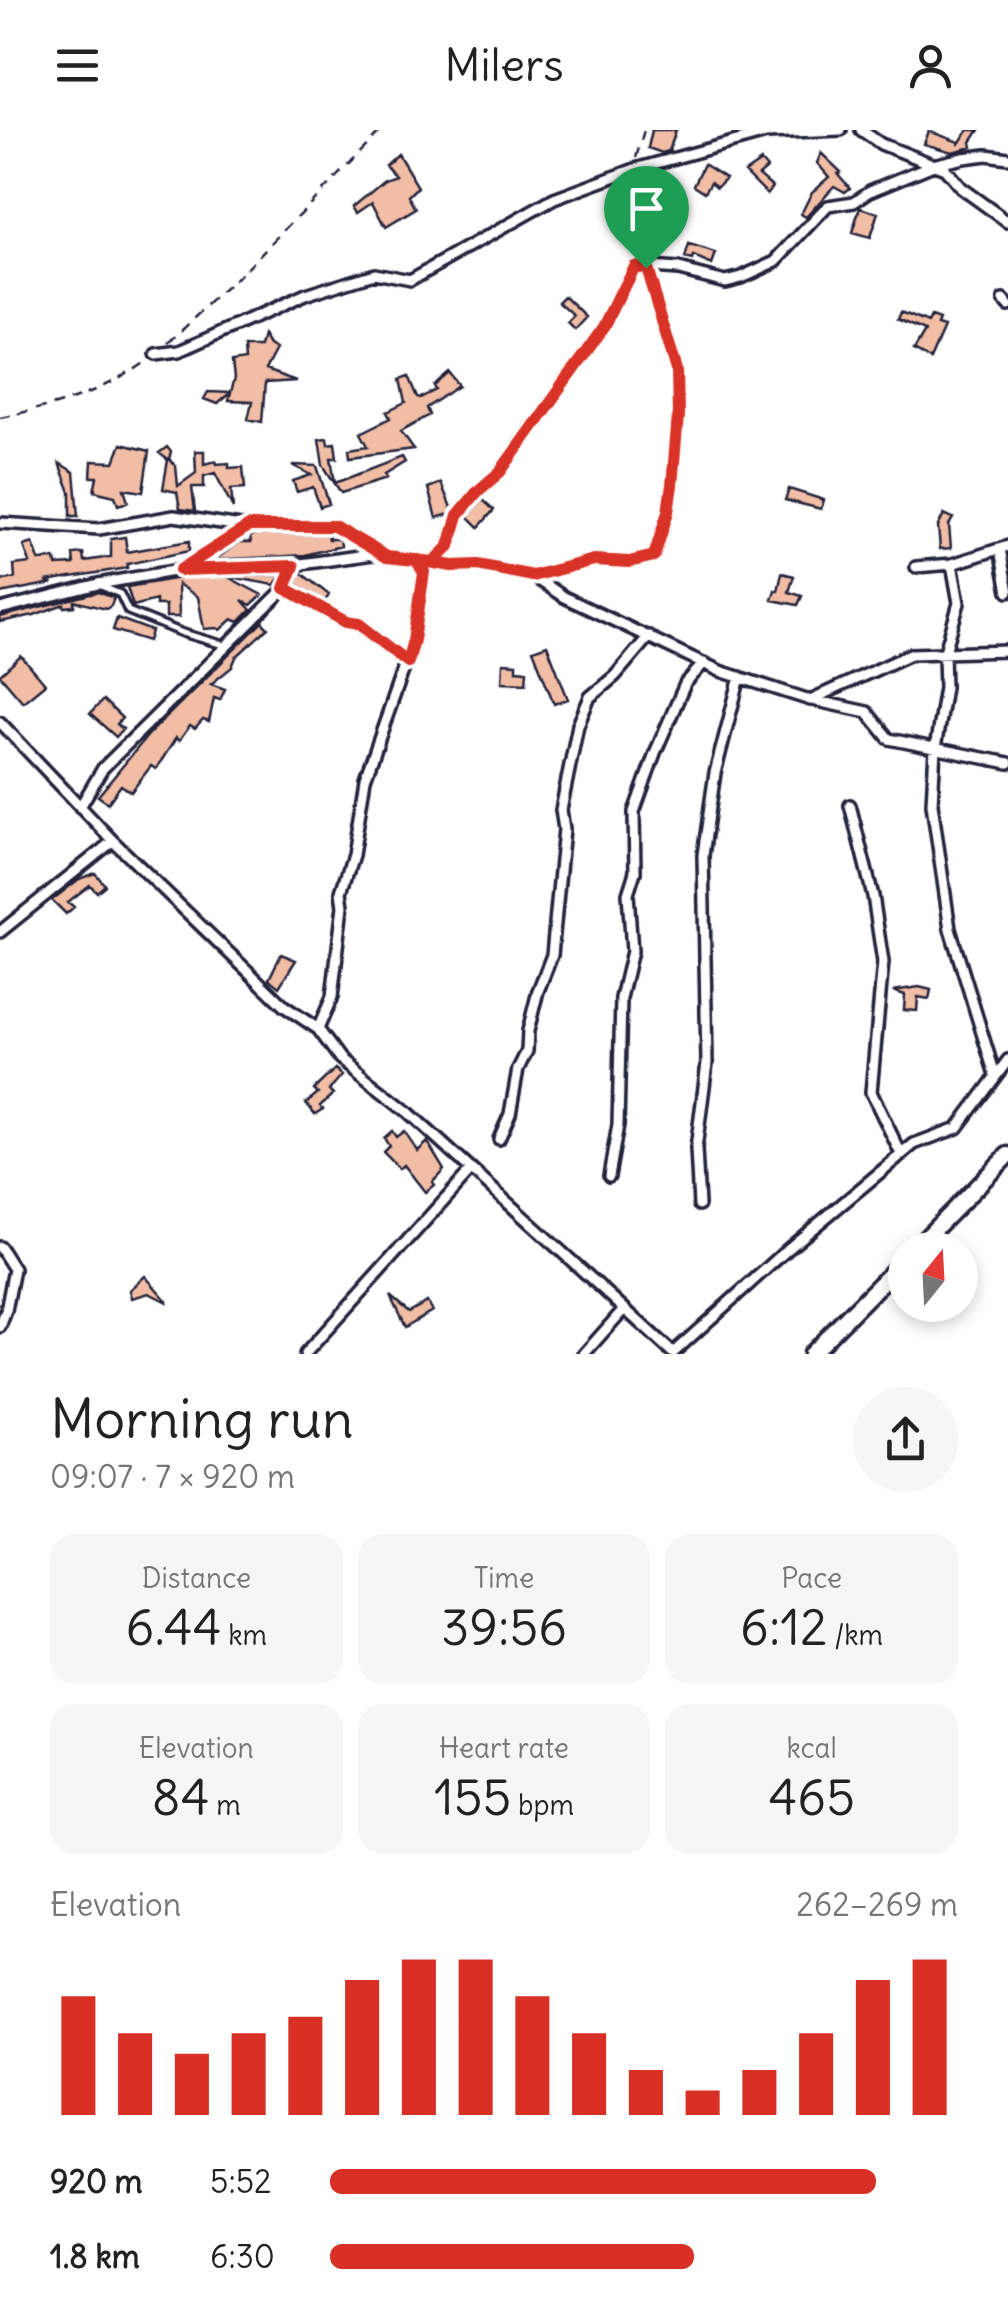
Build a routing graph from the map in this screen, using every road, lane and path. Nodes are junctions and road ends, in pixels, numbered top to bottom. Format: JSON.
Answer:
{"nodes":[{"id":1,"x":382,"y":130,"type":"edge"},
{"id":2,"x":644,"y":130,"type":"edge"},
{"id":3,"x":841,"y":130,"type":"edge"},
{"id":4,"x":861,"y":130,"type":"edge"},
{"id":5,"x":1008,"y":158,"type":"edge"},
{"id":6,"x":932,"y":165,"type":"junction"},
{"id":7,"x":635,"y":170,"type":"junction"},
{"id":8,"x":1008,"y":222,"type":"edge"},
{"id":9,"x":646,"y":268,"type":"junction"},
{"id":10,"x":156,"y":354,"type":"junction"},
{"id":11,"x":0,"y":418,"type":"edge"},
{"id":12,"x":0,"y":523,"type":"edge"},
{"id":13,"x":249,"y":526,"type":"junction"},
{"id":14,"x":1004,"y":548,"type":"edge"},
{"id":15,"x":380,"y":553,"type":"junction"},
{"id":16,"x":416,"y":560,"type":"junction"},
{"id":17,"x":433,"y":562,"type":"junction"},
{"id":18,"x":952,"y":564,"type":"junction"},
{"id":19,"x":294,"y":566,"type":"junction"},
{"id":20,"x":916,"y":567,"type":"dead end"},
{"id":21,"x":180,"y":570,"type":"junction"},
{"id":22,"x":533,"y":576,"type":"junction"},
{"id":23,"x":98,"y":584,"type":"junction"},
{"id":24,"x":285,"y":588,"type":"junction"},
{"id":25,"x":1008,"y":592,"type":"edge"},
{"id":26,"x":0,"y":608,"type":"edge"},
{"id":27,"x":649,"y":636,"type":"junction"},
{"id":28,"x":230,"y":646,"type":"junction"},
{"id":29,"x":1008,"y":651,"type":"edge"},
{"id":30,"x":944,"y":654,"type":"junction"},
{"id":31,"x":408,"y":662,"type":"junction"},
{"id":32,"x":704,"y":663,"type":"junction"},
{"id":33,"x":740,"y":677,"type":"junction"},
{"id":34,"x":810,"y":700,"type":"junction"},
{"id":35,"x":0,"y":722,"type":"edge"},
{"id":36,"x":935,"y":749,"type":"junction"},
{"id":37,"x":1008,"y":762,"type":"edge"},
{"id":38,"x":850,"y":805,"type":"dead end"},
{"id":39,"x":80,"y":806,"type":"junction"},
{"id":40,"x":113,"y":842,"type":"junction"},
{"id":41,"x":0,"y":932,"type":"edge"},
{"id":42,"x":318,"y":1029,"type":"junction"},
{"id":43,"x":1008,"y":1060,"type":"edge"},
{"id":44,"x":995,"y":1075,"type":"junction"},
{"id":45,"x":498,"y":1139,"type":"dead end"},
{"id":46,"x":901,"y":1154,"type":"junction"},
{"id":47,"x":1008,"y":1156,"type":"edge"},
{"id":48,"x":472,"y":1170,"type":"junction"},
{"id":49,"x":609,"y":1176,"type":"dead end"},
{"id":50,"x":700,"y":1205,"type":"dead end"},
{"id":51,"x":932,"y":1232,"type":"edge"},
{"id":52,"x":0,"y":1247,"type":"edge"},
{"id":53,"x":888,"y":1276,"type":"edge"},
{"id":54,"x":624,"y":1309,"type":"junction"},
{"id":55,"x":0,"y":1327,"type":"edge"},
{"id":56,"x":306,"y":1354,"type":"edge"},
{"id":57,"x":584,"y":1354,"type":"edge"},
{"id":58,"x":811,"y":1354,"type":"edge"}],
"edges":[{"from":1,"to":10,"type":"path"},
{"from":2,"to":7,"type":"path"},
{"from":3,"to":7,"type":"street"},
{"from":4,"to":6,"type":"street"},
{"from":5,"to":6,"type":"street"},
{"from":6,"to":8,"type":"street"},
{"from":6,"to":9,"type":"street"},
{"from":7,"to":9,"type":"path"},
{"from":7,"to":10,"type":"street"},
{"from":9,"to":17,"type":"street"},
{"from":9,"to":22,"type":"path"},
{"from":10,"to":11,"type":"path"},
{"from":12,"to":13,"type":"street"},
{"from":13,"to":15,"type":"street"},
{"from":13,"to":21,"type":"street"},
{"from":14,"to":18,"type":"street"},
{"from":14,"to":25,"type":"street"},
{"from":15,"to":16,"type":"street"},
{"from":15,"to":19,"type":"street"},
{"from":16,"to":17,"type":"street"},
{"from":16,"to":31,"type":"street"},
{"from":17,"to":22,"type":"street"},
{"from":18,"to":20,"type":"street"},
{"from":18,"to":30,"type":"street"},
{"from":19,"to":21,"type":"street"},
{"from":19,"to":24,"type":"street"},
{"from":21,"to":23,"type":"street"},
{"from":22,"to":27,"type":"street"},
{"from":23,"to":26,"type":"street"},
{"from":23,"to":28,"type":"lane"},
{"from":24,"to":28,"type":"street"},
{"from":24,"to":31,"type":"street"},
{"from":27,"to":32,"type":"street"},
{"from":27,"to":45,"type":"street"},
{"from":28,"to":39,"type":"street"},
{"from":29,"to":30,"type":"street"},
{"from":30,"to":34,"type":"street"},
{"from":30,"to":36,"type":"street"},
{"from":31,"to":42,"type":"street"},
{"from":32,"to":33,"type":"street"},
{"from":32,"to":49,"type":"street"},
{"from":33,"to":34,"type":"street"},
{"from":33,"to":50,"type":"street"},
{"from":34,"to":36,"type":"street"},
{"from":35,"to":39,"type":"street"},
{"from":36,"to":37,"type":"street"},
{"from":36,"to":44,"type":"street"},
{"from":38,"to":46,"type":"street"},
{"from":39,"to":40,"type":"street"},
{"from":40,"to":41,"type":"street"},
{"from":40,"to":42,"type":"street"},
{"from":42,"to":48,"type":"street"},
{"from":43,"to":44,"type":"street"},
{"from":44,"to":46,"type":"street"},
{"from":46,"to":54,"type":"street"},
{"from":47,"to":51,"type":"main road"},
{"from":48,"to":54,"type":"street"},
{"from":48,"to":56,"type":"street"},
{"from":52,"to":55,"type":"street"},
{"from":53,"to":58,"type":"main road"},
{"from":54,"to":57,"type":"street"}]}
